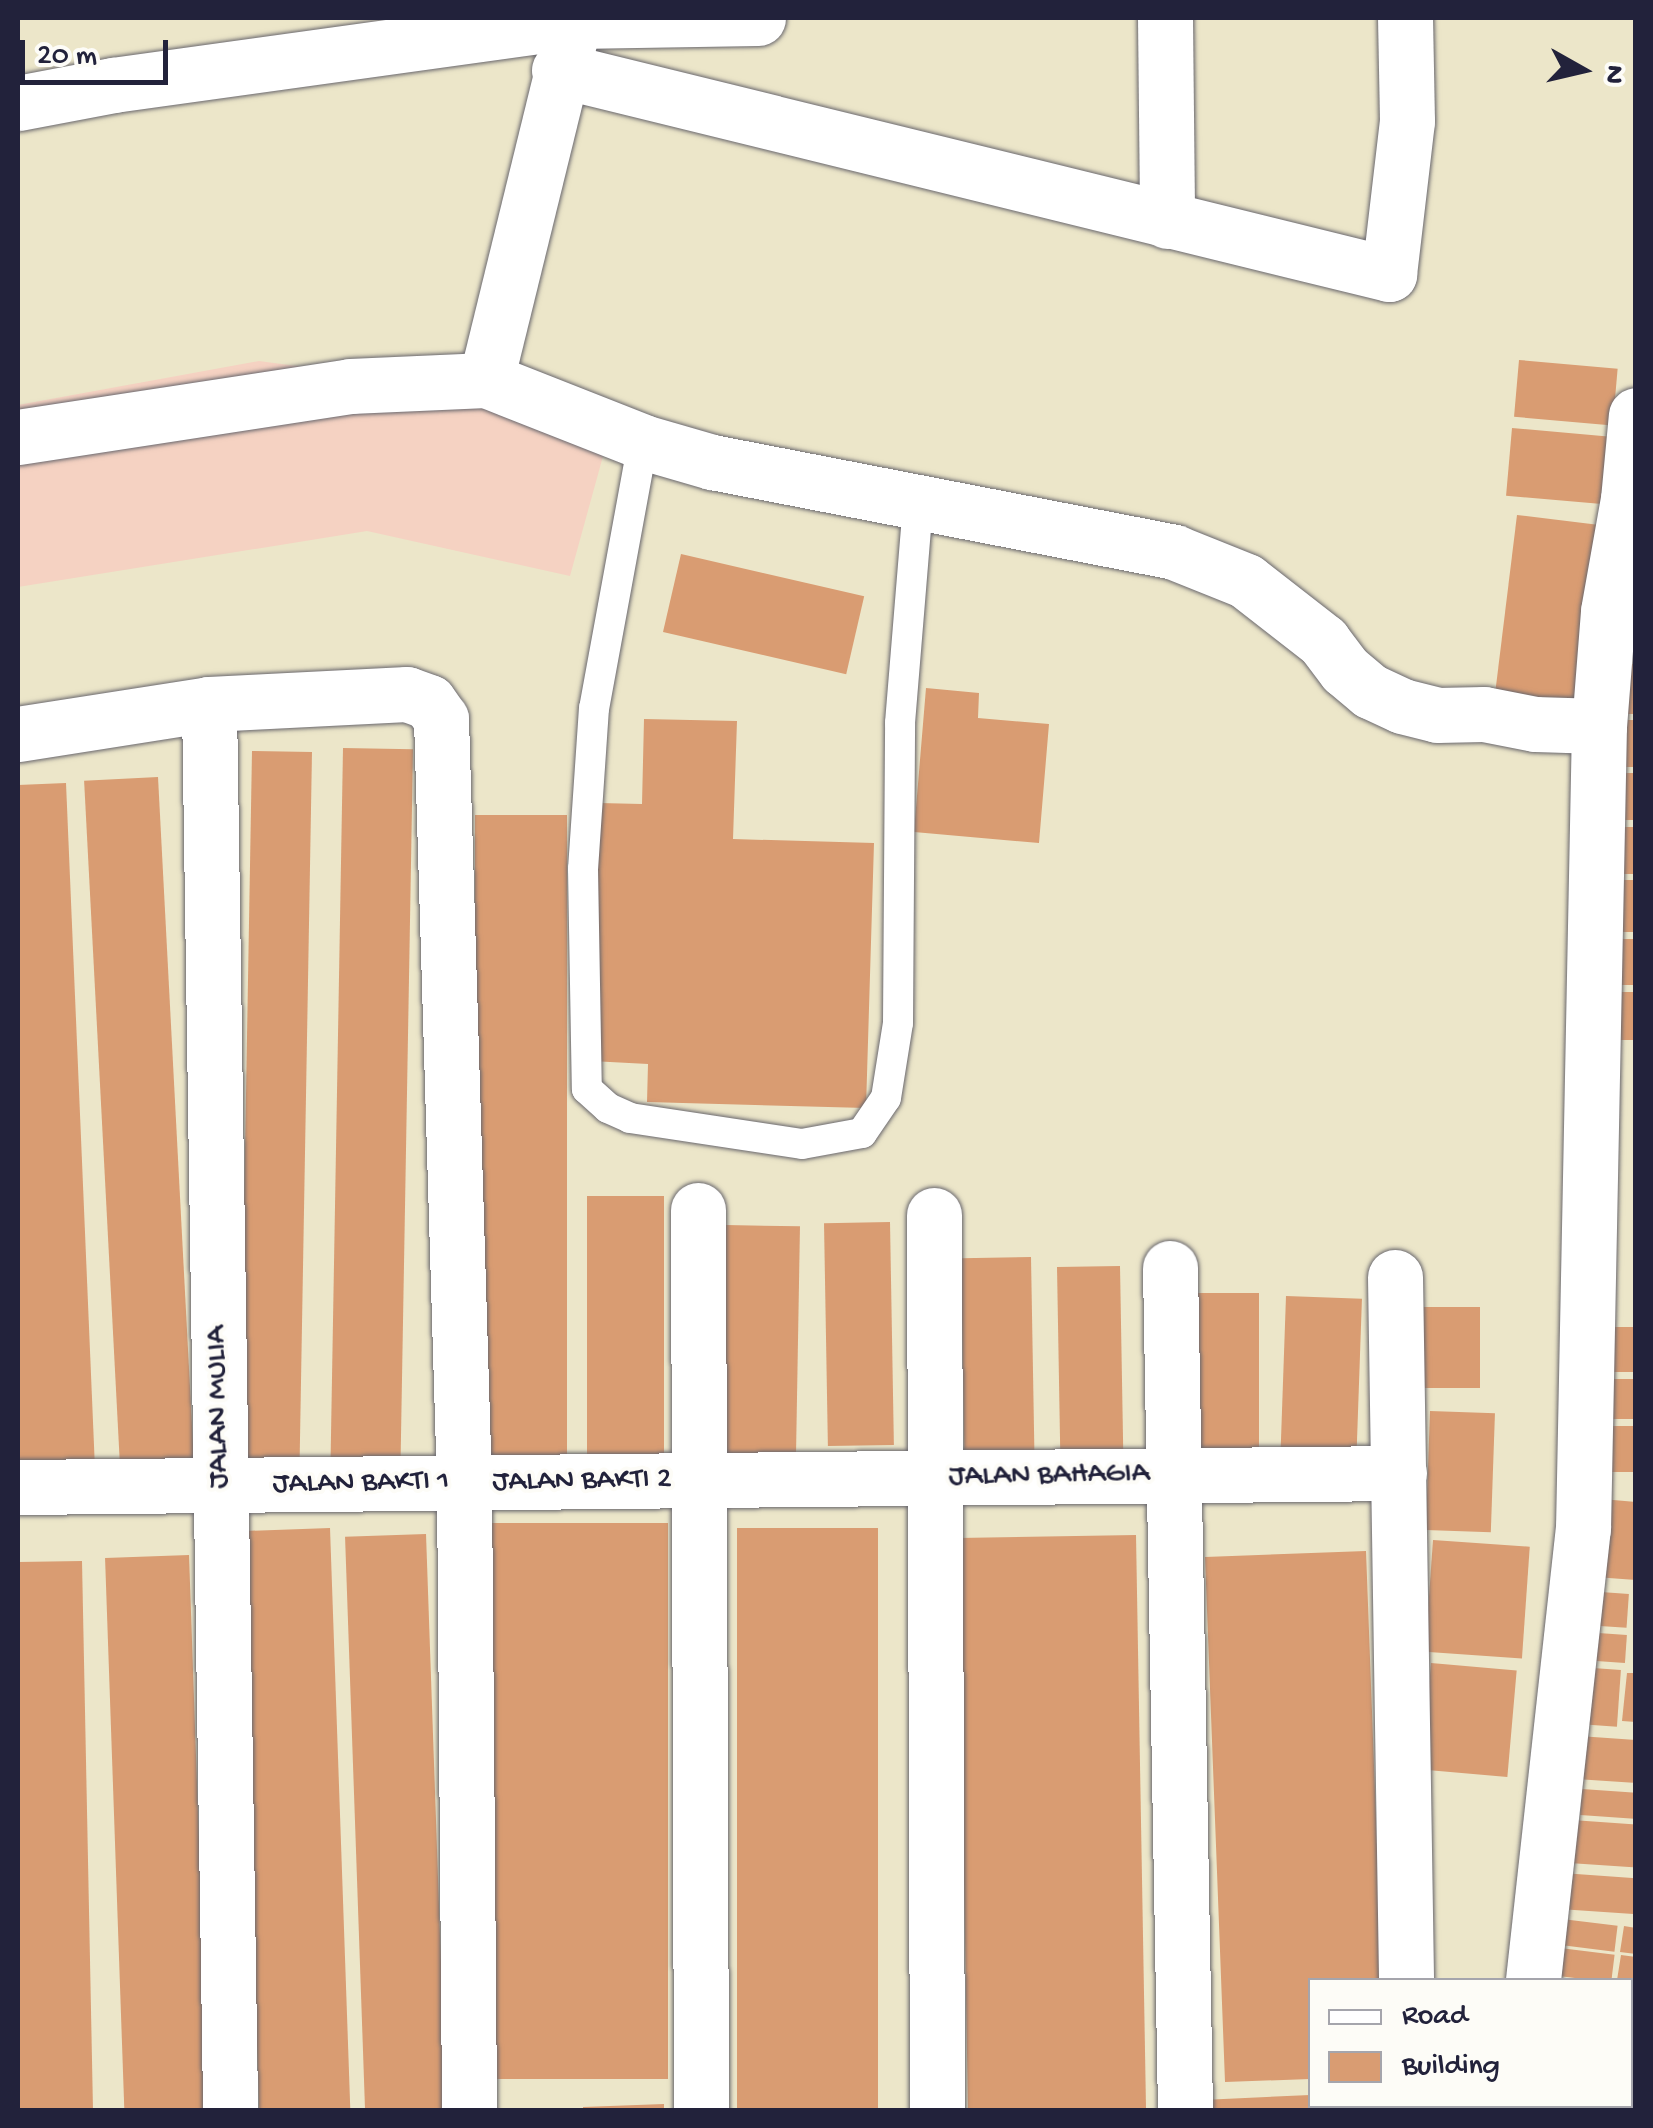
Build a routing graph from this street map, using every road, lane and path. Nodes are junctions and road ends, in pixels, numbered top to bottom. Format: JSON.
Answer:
{"nodes":[{"id":1,"x":758,"y":18,"type":"edge"},
{"id":2,"x":1165,"y":18,"type":"edge"},
{"id":3,"x":1405,"y":18,"type":"edge"},
{"id":4,"x":569,"y":36,"type":"edge"},
{"id":5,"x":18,"y":103,"type":"edge"},
{"id":6,"x":1167,"y":221,"type":"junction"},
{"id":7,"x":486,"y":380,"type":"junction"},
{"id":8,"x":1636,"y":415,"type":"edge"},
{"id":9,"x":18,"y":437,"type":"edge"},
{"id":10,"x":643,"y":442,"type":"junction"},
{"id":11,"x":1632,"y":499,"type":"edge"},
{"id":12,"x":918,"y":504,"type":"junction"},
{"id":13,"x":210,"y":704,"type":"junction"},
{"id":14,"x":1598,"y":726,"type":"junction"},
{"id":15,"x":18,"y":734,"type":"edge"},
{"id":16,"x":1615,"y":935,"type":"edge"},
{"id":17,"x":698,"y":1210,"type":"dead end"},
{"id":18,"x":934,"y":1216,"type":"dead end"},
{"id":19,"x":1170,"y":1268,"type":"dead end"},
{"id":20,"x":1395,"y":1277,"type":"dead end"},
{"id":21,"x":1398,"y":1474,"type":"junction"},
{"id":22,"x":1174,"y":1476,"type":"junction"},
{"id":23,"x":938,"y":1478,"type":"junction"},
{"id":24,"x":700,"y":1480,"type":"junction"},
{"id":25,"x":464,"y":1483,"type":"junction"},
{"id":26,"x":221,"y":1485,"type":"junction"},
{"id":27,"x":18,"y":1487,"type":"edge"},
{"id":28,"x":1406,"y":1978,"type":"edge"},
{"id":29,"x":1533,"y":1978,"type":"edge"},
{"id":30,"x":230,"y":2110,"type":"edge"},
{"id":31,"x":469,"y":2110,"type":"edge"},
{"id":32,"x":701,"y":2110,"type":"edge"},
{"id":33,"x":937,"y":2110,"type":"edge"},
{"id":34,"x":1185,"y":2110,"type":"edge"}],
"edges":[{"from":1,"to":4,"type":"street"},
{"from":2,"to":6,"type":"street"},
{"from":3,"to":6,"type":"street"},
{"from":4,"to":5,"type":"street"},
{"from":4,"to":6,"type":"street"},
{"from":4,"to":7,"type":"street"},
{"from":7,"to":9,"type":"street"},
{"from":7,"to":10,"type":"street"},
{"from":8,"to":11,"type":"street"},
{"from":10,"to":12,"type":"street"},
{"from":10,"to":12,"type":"lane"},
{"from":11,"to":14,"type":"street"},
{"from":12,"to":14,"type":"street"},
{"from":13,"to":15,"type":"street"},
{"from":13,"to":25,"type":"street"},
{"from":13,"to":26,"type":"street","name":"JALAN MULIA"},
{"from":14,"to":16,"type":"street"},
{"from":16,"to":29,"type":"street"},
{"from":17,"to":24,"type":"street"},
{"from":18,"to":23,"type":"street"},
{"from":19,"to":22,"type":"street"},
{"from":20,"to":21,"type":"street"},
{"from":21,"to":22,"type":"street","name":"JALAN BAHAGIA"},
{"from":21,"to":28,"type":"street"},
{"from":22,"to":23,"type":"street","name":"JALAN BAHAGIA"},
{"from":22,"to":34,"type":"street"},
{"from":23,"to":24,"type":"street","name":"JALAN BAHAGIA"},
{"from":23,"to":33,"type":"street"},
{"from":24,"to":25,"type":"street","name":"JALAN BAKTI 2"},
{"from":24,"to":32,"type":"street"},
{"from":25,"to":26,"type":"street","name":"JALAN BAKTI 1"},
{"from":25,"to":31,"type":"street"},
{"from":26,"to":27,"type":"street","name":"JALAN BAKTI 1"},
{"from":26,"to":30,"type":"street","name":"JALAN MULIA"}]}
